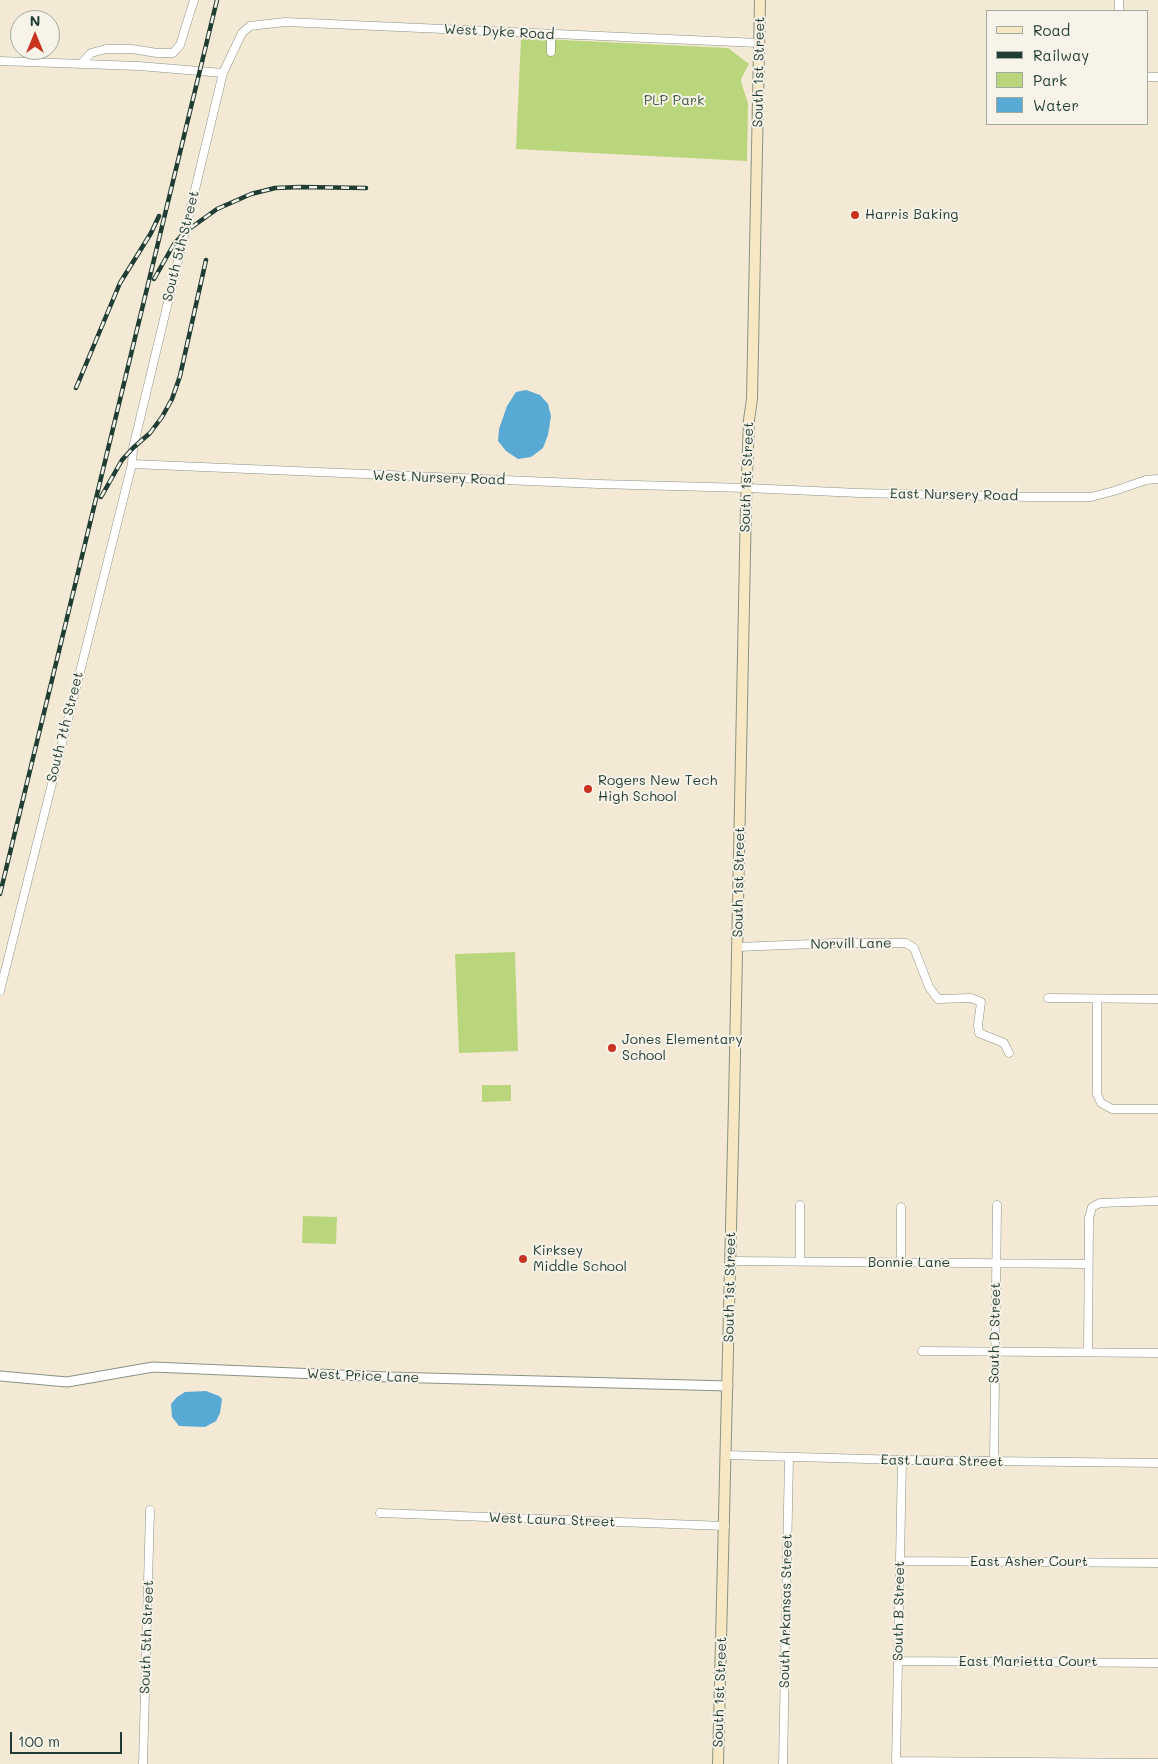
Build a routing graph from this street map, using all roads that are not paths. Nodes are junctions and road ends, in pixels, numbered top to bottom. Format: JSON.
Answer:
{"nodes":[{"id":1,"x":194,"y":0,"type":"edge"},
{"id":2,"x":760,"y":0,"type":"edge"},
{"id":3,"x":242,"y":33,"type":"joint"},
{"id":4,"x":551,"y":35,"type":"junction"},
{"id":5,"x":760,"y":43,"type":"junction"},
{"id":6,"x":551,"y":52,"type":"dead end"},
{"id":7,"x":0,"y":61,"type":"edge"},
{"id":8,"x":81,"y":64,"type":"junction"},
{"id":9,"x":223,"y":73,"type":"junction"},
{"id":10,"x":132,"y":464,"type":"junction"},
{"id":11,"x":1158,"y":479,"type":"edge"},
{"id":12,"x":747,"y":488,"type":"junction"},
{"id":13,"x":738,"y":947,"type":"junction"},
{"id":14,"x":0,"y":991,"type":"edge"},
{"id":15,"x":1048,"y":998,"type":"dead end"},
{"id":16,"x":1097,"y":999,"type":"junction"},
{"id":17,"x":1158,"y":999,"type":"edge"},
{"id":18,"x":1010,"y":1053,"type":"dead end"},
{"id":19,"x":1158,"y":1109,"type":"edge"},
{"id":20,"x":1158,"y":1202,"type":"edge"},
{"id":21,"x":800,"y":1204,"type":"dead end"},
{"id":22,"x":997,"y":1204,"type":"dead end"},
{"id":23,"x":901,"y":1207,"type":"dead end"},
{"id":24,"x":731,"y":1262,"type":"junction"},
{"id":25,"x":800,"y":1262,"type":"junction"},
{"id":26,"x":901,"y":1263,"type":"junction"},
{"id":27,"x":996,"y":1263,"type":"junction"},
{"id":28,"x":1087,"y":1264,"type":"junction"},
{"id":29,"x":922,"y":1351,"type":"dead end"},
{"id":30,"x":995,"y":1352,"type":"junction"},
{"id":31,"x":1088,"y":1352,"type":"junction"},
{"id":32,"x":1158,"y":1353,"type":"edge"},
{"id":33,"x":0,"y":1375,"type":"edge"},
{"id":34,"x":728,"y":1386,"type":"junction"},
{"id":35,"x":726,"y":1455,"type":"junction"},
{"id":36,"x":789,"y":1457,"type":"junction"},
{"id":37,"x":902,"y":1460,"type":"junction"},
{"id":38,"x":994,"y":1462,"type":"junction"},
{"id":39,"x":1158,"y":1463,"type":"edge"},
{"id":40,"x":150,"y":1510,"type":"dead end"},
{"id":41,"x":380,"y":1513,"type":"dead end"},
{"id":42,"x":725,"y":1526,"type":"junction"},
{"id":43,"x":900,"y":1561,"type":"junction"},
{"id":44,"x":1158,"y":1563,"type":"edge"},
{"id":45,"x":898,"y":1661,"type":"junction"},
{"id":46,"x":1158,"y":1663,"type":"edge"},
{"id":47,"x":1158,"y":1763,"type":"edge"},
{"id":48,"x":143,"y":1764,"type":"edge"},
{"id":49,"x":718,"y":1764,"type":"edge"},
{"id":50,"x":783,"y":1764,"type":"edge"}],
"edges":[{"from":1,"to":8,"type":"street"},
{"from":2,"to":5,"type":"main road","name":"South 1st Street"},
{"from":3,"to":4,"type":"street","name":"West Dyke Road"},
{"from":3,"to":9,"type":"street","name":"South 5th Street"},
{"from":4,"to":5,"type":"street","name":"West Dyke Road"},
{"from":4,"to":6,"type":"street"},
{"from":5,"to":12,"type":"main road","name":"South 1st Street"},
{"from":7,"to":8,"type":"street"},
{"from":8,"to":9,"type":"street"},
{"from":9,"to":10,"type":"street","name":"South 5th Street"},
{"from":10,"to":12,"type":"street","name":"West Nursery Road"},
{"from":10,"to":14,"type":"street","name":"South 7th Street"},
{"from":11,"to":12,"type":"street","name":"East Nursery Road"},
{"from":12,"to":13,"type":"main road","name":"South 1st Street"},
{"from":13,"to":18,"type":"street","name":"Norvill Lane"},
{"from":13,"to":24,"type":"main road","name":"South 1st Street"},
{"from":15,"to":16,"type":"street"},
{"from":16,"to":17,"type":"street"},
{"from":16,"to":19,"type":"street"},
{"from":20,"to":28,"type":"street"},
{"from":21,"to":25,"type":"street"},
{"from":22,"to":27,"type":"street","name":"South D Street"},
{"from":23,"to":26,"type":"street"},
{"from":24,"to":25,"type":"street","name":"Bonnie Lane"},
{"from":24,"to":34,"type":"main road","name":"South 1st Street"},
{"from":25,"to":26,"type":"street","name":"Bonnie Lane"},
{"from":26,"to":27,"type":"street","name":"Bonnie Lane"},
{"from":27,"to":28,"type":"street","name":"Bonnie Lane"},
{"from":27,"to":30,"type":"street","name":"South D Street"},
{"from":28,"to":31,"type":"street"},
{"from":29,"to":30,"type":"street"},
{"from":30,"to":31,"type":"street"},
{"from":30,"to":38,"type":"street","name":"South D Street"},
{"from":31,"to":32,"type":"street"},
{"from":33,"to":34,"type":"street","name":"West Price Lane"},
{"from":34,"to":35,"type":"main road","name":"South 1st Street"},
{"from":35,"to":36,"type":"street","name":"East Laura Street"},
{"from":35,"to":42,"type":"main road","name":"South 1st Street"},
{"from":36,"to":37,"type":"street","name":"East Laura Street"},
{"from":36,"to":50,"type":"street","name":"South Arkansas Street"},
{"from":37,"to":38,"type":"street","name":"East Laura Street"},
{"from":37,"to":43,"type":"street","name":"South B Street"},
{"from":38,"to":39,"type":"street","name":"East Laura Street"},
{"from":40,"to":48,"type":"street","name":"South 5th Street"},
{"from":41,"to":42,"type":"street","name":"West Laura Street"},
{"from":42,"to":49,"type":"main road","name":"South 1st Street"},
{"from":43,"to":44,"type":"street","name":"East Asher Court"},
{"from":43,"to":45,"type":"street","name":"South B Street"},
{"from":45,"to":46,"type":"street","name":"East Marietta Court"},
{"from":45,"to":47,"type":"street","name":"South B Street"}]}
